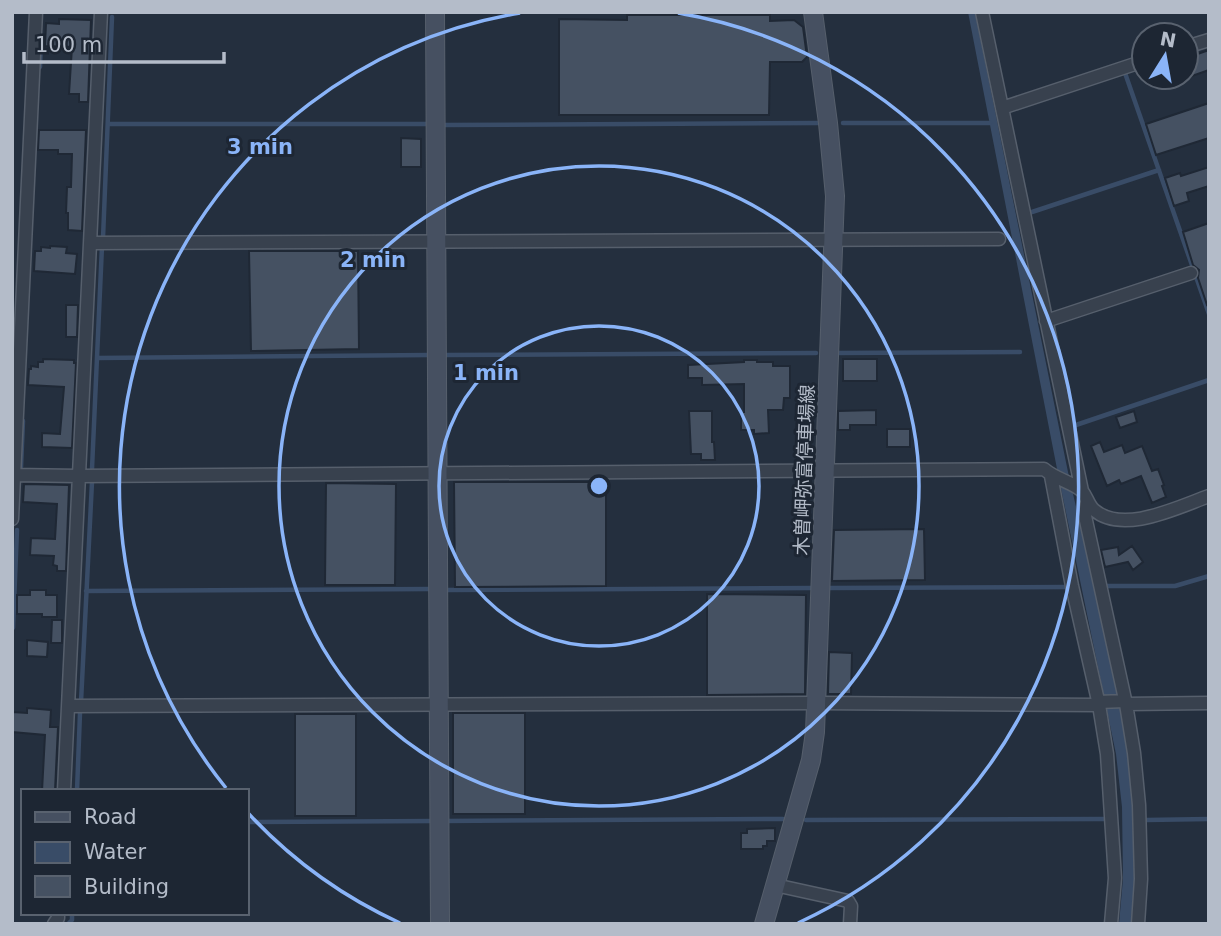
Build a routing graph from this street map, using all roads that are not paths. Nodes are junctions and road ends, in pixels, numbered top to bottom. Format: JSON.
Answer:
{"nodes":[{"id":1,"x":36,"y":12,"type":"edge"},
{"id":2,"x":101,"y":12,"type":"edge"},
{"id":3,"x":435,"y":12,"type":"edge"},
{"id":4,"x":813,"y":12,"type":"edge"},
{"id":5,"x":982,"y":12,"type":"edge"},
{"id":6,"x":1130,"y":66,"type":"edge"},
{"id":7,"x":1002,"y":108,"type":"junction"},
{"id":8,"x":832,"y":239,"type":"junction"},
{"id":9,"x":999,"y":239,"type":"dead end"},
{"id":10,"x":437,"y":241,"type":"junction"},
{"id":11,"x":91,"y":243,"type":"junction"},
{"id":12,"x":1191,"y":273,"type":"dead end"},
{"id":13,"x":1045,"y":321,"type":"junction"},
{"id":14,"x":825,"y":471,"type":"junction"},
{"id":15,"x":436,"y":473,"type":"junction"},
{"id":16,"x":14,"y":475,"type":"junction"},
{"id":17,"x":79,"y":476,"type":"junction"},
{"id":18,"x":1051,"y":476,"type":"junction"},
{"id":19,"x":1082,"y":494,"type":"junction"},
{"id":20,"x":1209,"y":496,"type":"edge"},
{"id":21,"x":12,"y":519,"type":"edge"},
{"id":22,"x":1124,"y":702,"type":"junction"},
{"id":23,"x":817,"y":703,"type":"junction"},
{"id":24,"x":1099,"y":703,"type":"junction"},
{"id":25,"x":1209,"y":703,"type":"edge"},
{"id":26,"x":68,"y":706,"type":"junction"},
{"id":27,"x":439,"y":706,"type":"junction"},
{"id":28,"x":64,"y":789,"type":"edge"},
{"id":29,"x":775,"y":885,"type":"junction"},
{"id":30,"x":440,"y":924,"type":"edge"},
{"id":31,"x":764,"y":924,"type":"edge"},
{"id":32,"x":849,"y":924,"type":"edge"},
{"id":33,"x":1111,"y":924,"type":"edge"},
{"id":34,"x":1138,"y":924,"type":"edge"}],
"edges":[{"from":1,"to":16,"type":"street"},
{"from":2,"to":11,"type":"street"},
{"from":3,"to":10,"type":"main road"},
{"from":4,"to":8,"type":"main road","name":"木曽岬弥富停車場線"},
{"from":5,"to":7,"type":"street"},
{"from":6,"to":7,"type":"street"},
{"from":7,"to":13,"type":"street"},
{"from":8,"to":9,"type":"street"},
{"from":8,"to":10,"type":"street"},
{"from":8,"to":14,"type":"main road","name":"木曽岬弥富停車場線"},
{"from":10,"to":11,"type":"street"},
{"from":10,"to":15,"type":"main road"},
{"from":11,"to":17,"type":"street"},
{"from":12,"to":13,"type":"street"},
{"from":13,"to":19,"type":"street"},
{"from":14,"to":15,"type":"street"},
{"from":14,"to":18,"type":"street"},
{"from":14,"to":23,"type":"main road","name":"木曽岬弥富停車場線"},
{"from":15,"to":17,"type":"street"},
{"from":15,"to":27,"type":"main road"},
{"from":16,"to":17,"type":"street"},
{"from":16,"to":21,"type":"street"},
{"from":17,"to":26,"type":"street"},
{"from":18,"to":19,"type":"street"},
{"from":18,"to":24,"type":"street"},
{"from":19,"to":20,"type":"street"},
{"from":19,"to":22,"type":"street"},
{"from":22,"to":24,"type":"street"},
{"from":22,"to":25,"type":"street"},
{"from":22,"to":34,"type":"street"},
{"from":23,"to":24,"type":"street"},
{"from":23,"to":27,"type":"street"},
{"from":23,"to":29,"type":"main road","name":"木曽岬弥富停車場線"},
{"from":24,"to":33,"type":"street"},
{"from":26,"to":27,"type":"street"},
{"from":26,"to":28,"type":"street"},
{"from":27,"to":30,"type":"main road"},
{"from":29,"to":31,"type":"main road","name":"木曽岬弥富停車場線"},
{"from":29,"to":32,"type":"street"}]}
